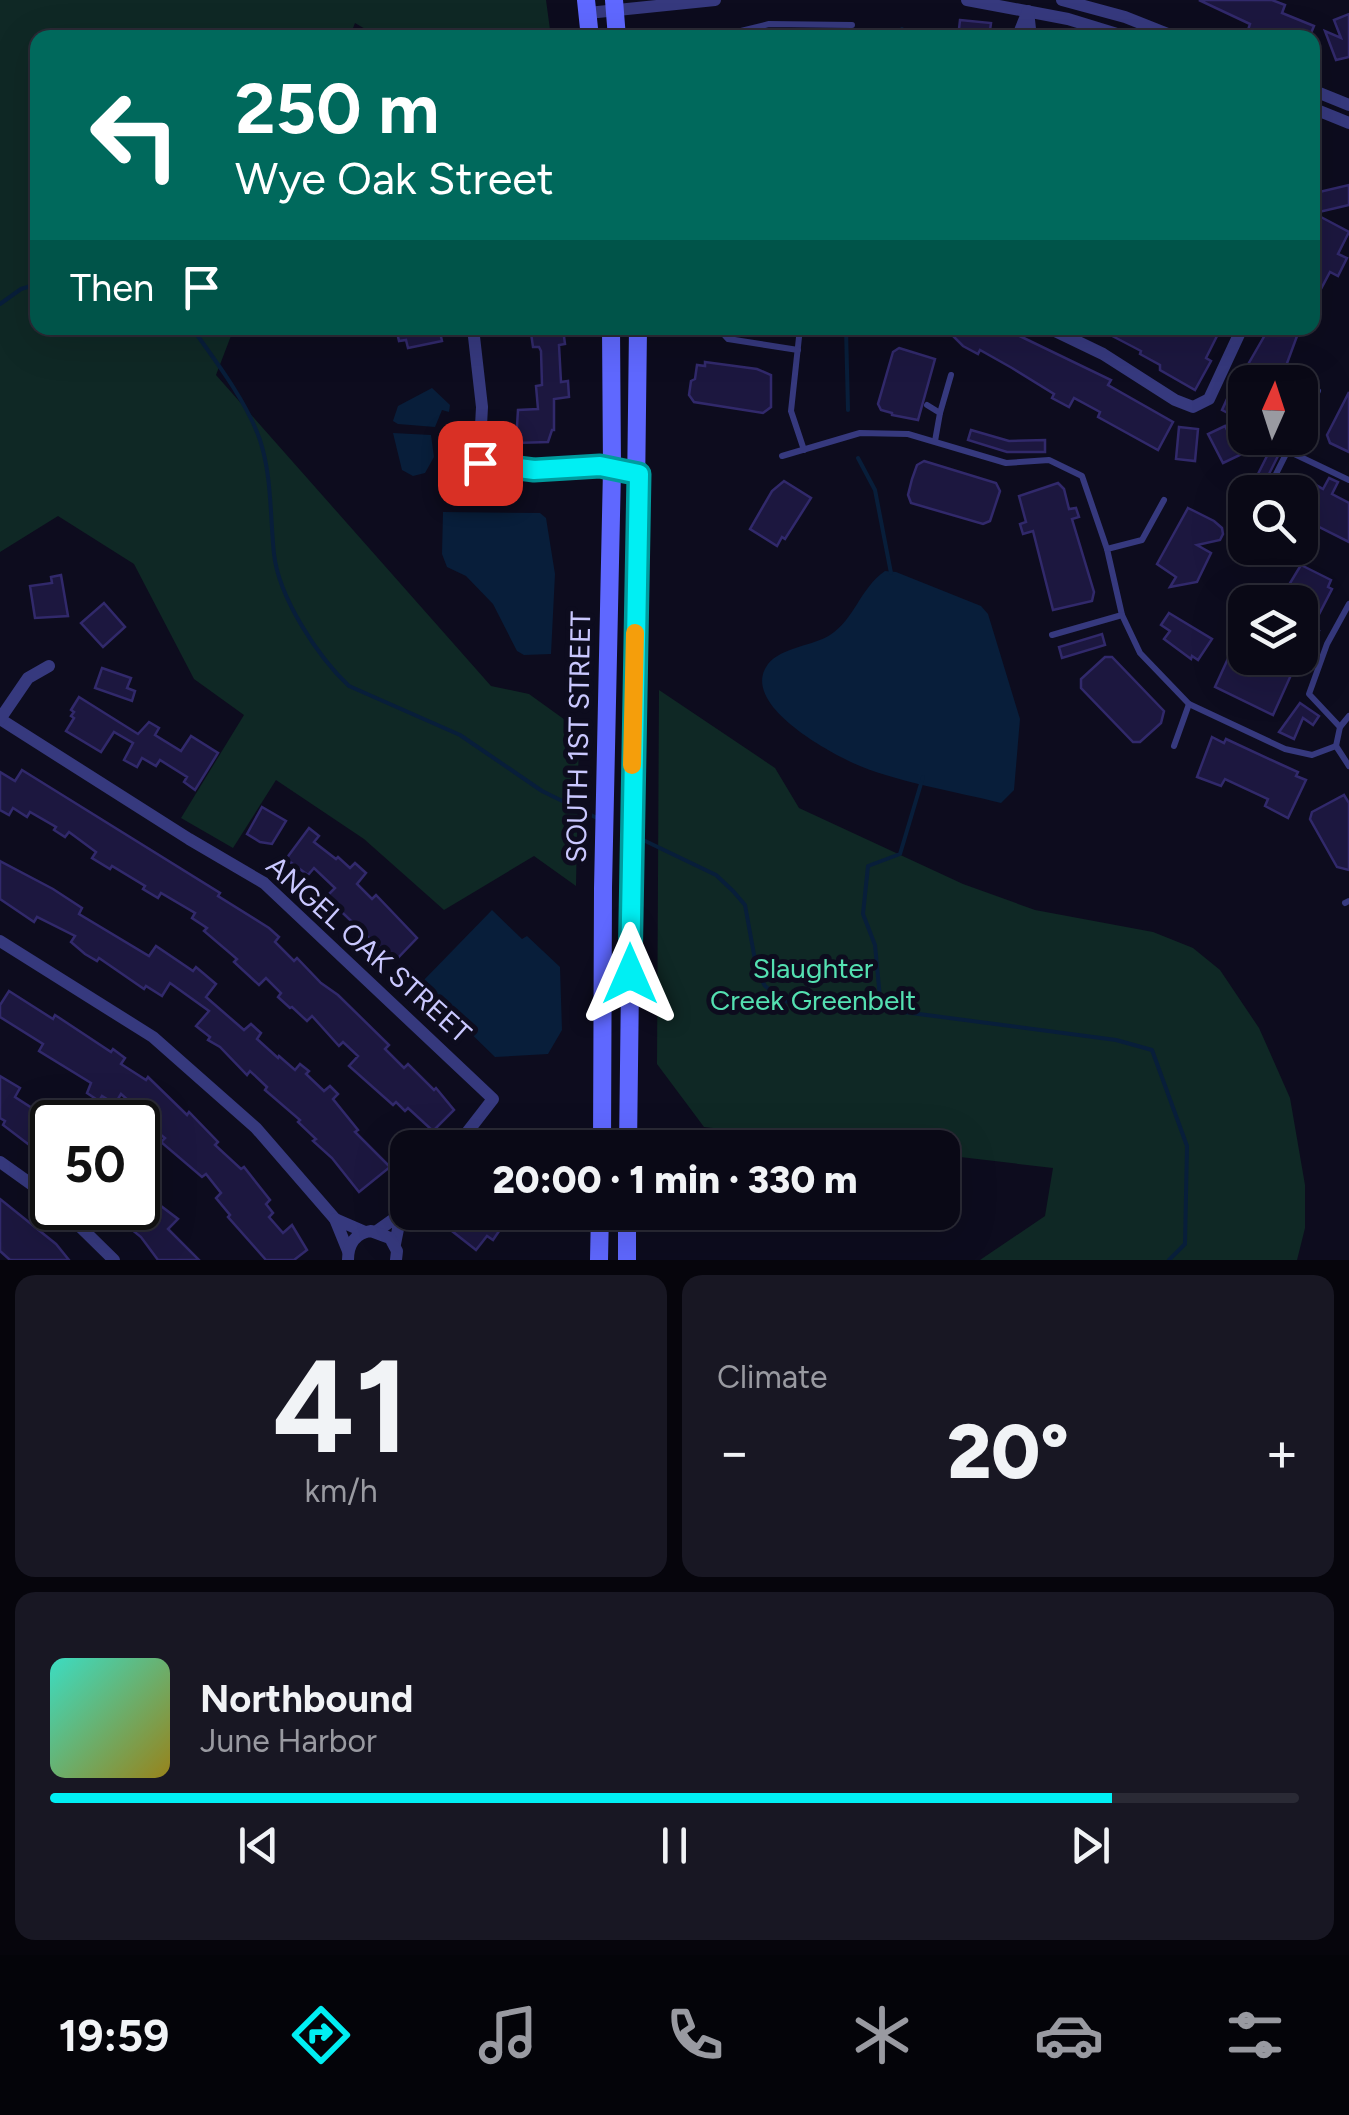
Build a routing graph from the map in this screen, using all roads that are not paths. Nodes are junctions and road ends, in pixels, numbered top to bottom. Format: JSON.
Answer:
{"nodes":[{"id":1,"x":715,"y":0,"type":"edge"},
{"id":2,"x":967,"y":0,"type":"edge"},
{"id":3,"x":1062,"y":0,"type":"edge"},
{"id":4,"x":587,"y":6,"type":"edge"},
{"id":5,"x":614,"y":6,"type":"edge"},
{"id":6,"x":1029,"y":6,"type":"edge"},
{"id":7,"x":852,"y":25,"type":"dead end"},
{"id":8,"x":756,"y":30,"type":"edge"},
{"id":9,"x":1017,"y":30,"type":"edge"},
{"id":10,"x":1105,"y":30,"type":"edge"},
{"id":11,"x":1158,"y":30,"type":"edge"},
{"id":12,"x":1320,"y":93,"type":"edge"},
{"id":13,"x":1349,"y":104,"type":"edge"},
{"id":14,"x":1320,"y":111,"type":"edge"},
{"id":15,"x":1349,"y":123,"type":"edge"},
{"id":16,"x":474,"y":335,"type":"edge"},
{"id":17,"x":610,"y":335,"type":"edge"},
{"id":18,"x":638,"y":335,"type":"edge"},
{"id":19,"x":724,"y":335,"type":"edge"},
{"id":20,"x":799,"y":335,"type":"edge"},
{"id":21,"x":1078,"y":335,"type":"edge"},
{"id":22,"x":1239,"y":335,"type":"edge"},
{"id":23,"x":798,"y":350,"type":"junction"},
{"id":24,"x":951,"y":375,"type":"dead end"},
{"id":25,"x":926,"y":405,"type":"dead end"},
{"id":26,"x":940,"y":413,"type":"junction"},
{"id":27,"x":935,"y":442,"type":"junction"},
{"id":28,"x":804,"y":450,"type":"junction"},
{"id":29,"x":1296,"y":455,"type":"edge"},
{"id":30,"x":782,"y":456,"type":"dead end"},
{"id":31,"x":612,"y":468,"type":"junction"},
{"id":32,"x":639,"y":474,"type":"junction"},
{"id":33,"x":1349,"y":480,"type":"edge"},
{"id":34,"x":1164,"y":500,"type":"dead end"},
{"id":35,"x":1107,"y":549,"type":"junction"},
{"id":36,"x":1349,"y":604,"type":"edge"},
{"id":37,"x":1122,"y":615,"type":"junction"},
{"id":38,"x":1052,"y":635,"type":"dead end"},
{"id":39,"x":49,"y":666,"type":"dead end"},
{"id":40,"x":1189,"y":704,"type":"junction"},
{"id":41,"x":1349,"y":716,"type":"edge"},
{"id":42,"x":0,"y":719,"type":"edge"},
{"id":43,"x":1340,"y":727,"type":"junction"},
{"id":44,"x":1174,"y":746,"type":"dead end"},
{"id":45,"x":1336,"y":746,"type":"junction"},
{"id":46,"x":1349,"y":766,"type":"edge"},
{"id":47,"x":0,"y":941,"type":"edge"},
{"id":48,"x":469,"y":1130,"type":"edge"},
{"id":49,"x":602,"y":1130,"type":"edge"},
{"id":50,"x":628,"y":1130,"type":"edge"},
{"id":51,"x":0,"y":1162,"type":"edge"},
{"id":52,"x":30,"y":1183,"type":"edge"},
{"id":53,"x":390,"y":1219,"type":"edge"},
{"id":54,"x":335,"y":1220,"type":"junction"},
{"id":55,"x":83,"y":1230,"type":"edge"},
{"id":56,"x":401,"y":1230,"type":"edge"},
{"id":57,"x":600,"y":1230,"type":"edge"},
{"id":58,"x":627,"y":1230,"type":"edge"},
{"id":59,"x":371,"y":1231,"type":"junction"},
{"id":60,"x":396,"y":1256,"type":"edge"},
{"id":61,"x":348,"y":1257,"type":"edge"},
{"id":62,"x":114,"y":1260,"type":"edge"},
{"id":63,"x":599,"y":1260,"type":"edge"},
{"id":64,"x":626,"y":1260,"type":"edge"}],
"edges":[{"from":1,"to":5,"type":"street"},
{"from":2,"to":6,"type":"street"},
{"from":3,"to":11,"type":"street"},
{"from":4,"to":5,"type":"street"},
{"from":6,"to":9,"type":"street"},
{"from":6,"to":10,"type":"street"},
{"from":7,"to":8,"type":"lane"},
{"from":12,"to":13,"type":"street"},
{"from":14,"to":15,"type":"street"},
{"from":16,"to":31,"type":"street"},
{"from":17,"to":31,"type":"main road","name":"SOUTH 1ST STREET"},
{"from":18,"to":32,"type":"main road","name":"SOUTH 1ST STREET"},
{"from":19,"to":23,"type":"lane"},
{"from":20,"to":23,"type":"lane"},
{"from":21,"to":22,"type":"street"},
{"from":23,"to":28,"type":"lane"},
{"from":24,"to":26,"type":"lane"},
{"from":25,"to":26,"type":"lane"},
{"from":26,"to":27,"type":"lane"},
{"from":27,"to":28,"type":"lane"},
{"from":27,"to":35,"type":"lane"},
{"from":28,"to":30,"type":"lane"},
{"from":29,"to":33,"type":"lane"},
{"from":31,"to":32,"type":"main road"},
{"from":31,"to":49,"type":"main road","name":"SOUTH 1ST STREET"},
{"from":32,"to":50,"type":"main road","name":"SOUTH 1ST STREET"},
{"from":34,"to":35,"type":"lane"},
{"from":35,"to":37,"type":"lane"},
{"from":36,"to":43,"type":"lane"},
{"from":37,"to":38,"type":"lane"},
{"from":37,"to":40,"type":"lane"},
{"from":39,"to":42,"type":"street"},
{"from":40,"to":44,"type":"lane"},
{"from":40,"to":45,"type":"lane"},
{"from":41,"to":43,"type":"lane"},
{"from":42,"to":48,"type":"street","name":"ANGEL OAK STREET"},
{"from":43,"to":45,"type":"lane"},
{"from":45,"to":46,"type":"lane"},
{"from":47,"to":54,"type":"street"},
{"from":51,"to":52,"type":"street"},
{"from":53,"to":59,"type":"street"},
{"from":54,"to":59,"type":"street"},
{"from":54,"to":61,"type":"street"},
{"from":55,"to":62,"type":"street"},
{"from":56,"to":60,"type":"street"},
{"from":57,"to":63,"type":"main road"},
{"from":58,"to":64,"type":"main road"},
{"from":59,"to":60,"type":"street"},
{"from":59,"to":61,"type":"street"}]}
